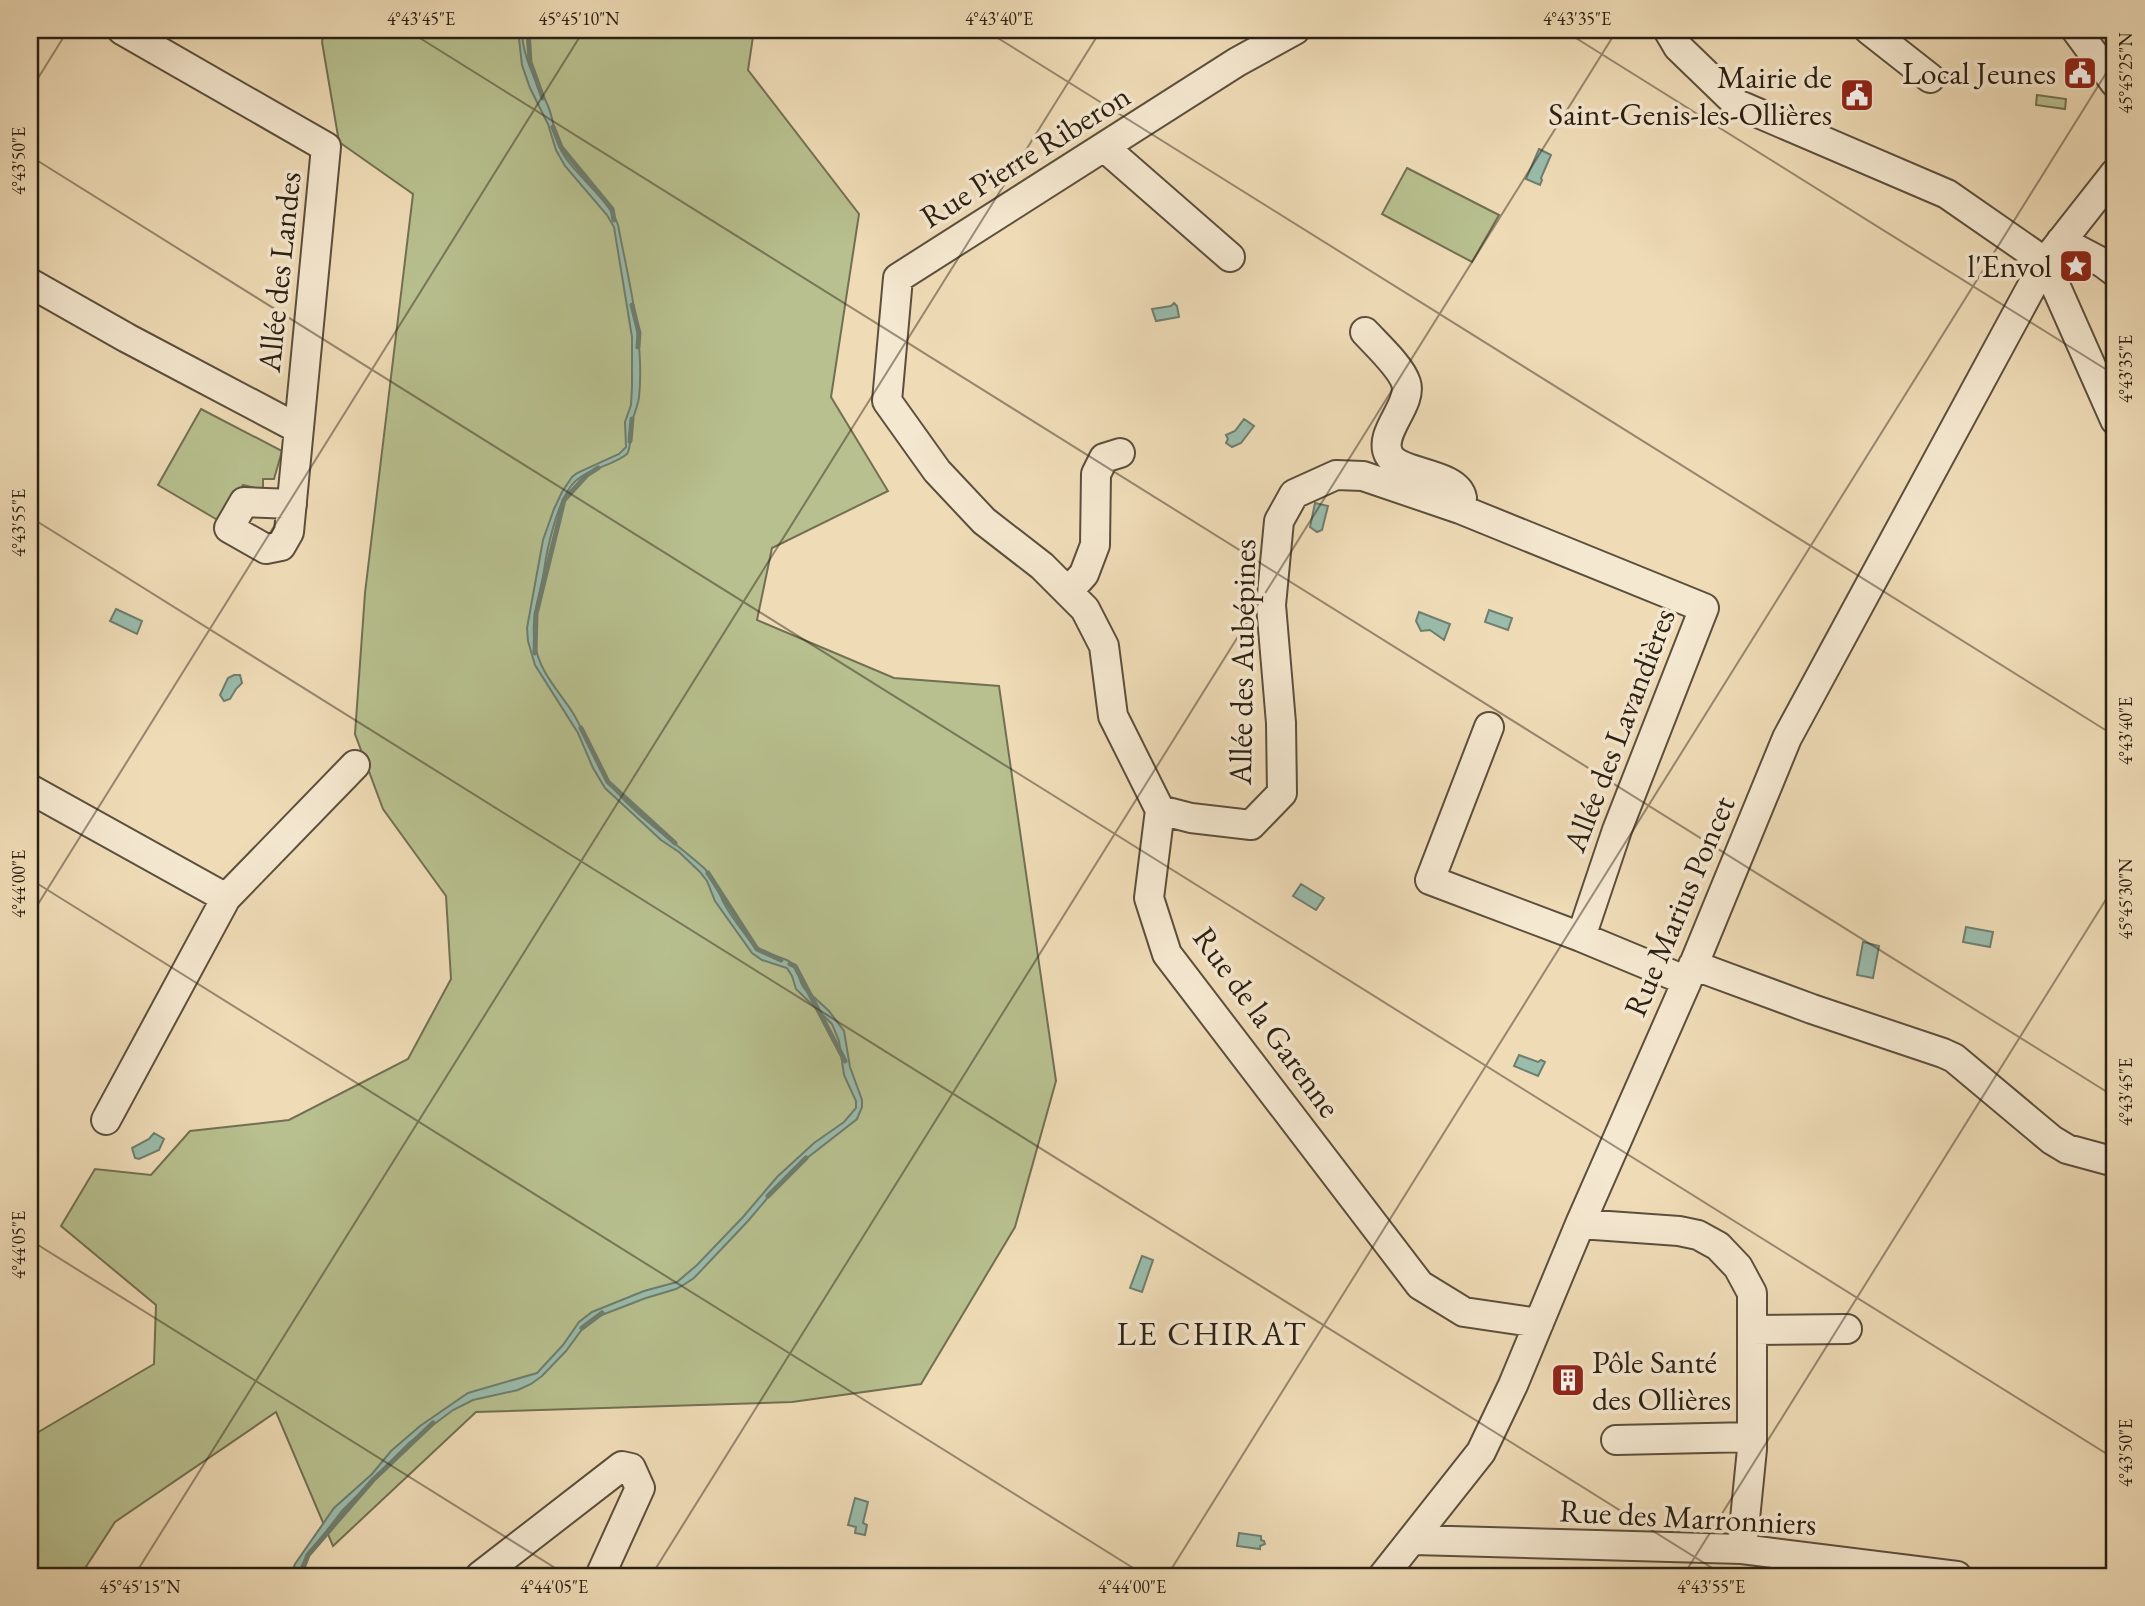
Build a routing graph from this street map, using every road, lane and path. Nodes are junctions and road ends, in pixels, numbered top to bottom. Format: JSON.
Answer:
{"nodes":[{"id":1,"x":122,"y":30,"type":"edge"},
{"id":2,"x":1295,"y":30,"type":"edge"},
{"id":3,"x":1668,"y":30,"type":"edge"},
{"id":4,"x":1869,"y":30,"type":"edge"},
{"id":5,"x":2076,"y":30,"type":"edge"},
{"id":6,"x":1930,"y":78,"type":"dead end"},
{"id":7,"x":2115,"y":83,"type":"edge"},
{"id":8,"x":1104,"y":147,"type":"junction"},
{"id":9,"x":2115,"y":173,"type":"edge"},
{"id":10,"x":2053,"y":251,"type":"junction"},
{"id":11,"x":1230,"y":257,"type":"dead end"},
{"id":12,"x":2115,"y":272,"type":"edge"},
{"id":13,"x":30,"y":283,"type":"edge"},
{"id":14,"x":1365,"y":332,"type":"dead end"},
{"id":15,"x":2115,"y":418,"type":"edge"},
{"id":16,"x":299,"y":429,"type":"junction"},
{"id":17,"x":1120,"y":453,"type":"dead end"},
{"id":18,"x":292,"y":504,"type":"dead end"},
{"id":19,"x":1461,"y":509,"type":"junction"},
{"id":20,"x":1068,"y":592,"type":"junction"},
{"id":21,"x":1489,"y":727,"type":"dead end"},
{"id":22,"x":355,"y":765,"type":"dead end"},
{"id":23,"x":30,"y":789,"type":"edge"},
{"id":24,"x":1160,"y":810,"type":"junction"},
{"id":25,"x":226,"y":898,"type":"junction"},
{"id":26,"x":1581,"y":937,"type":"junction"},
{"id":27,"x":1690,"y":973,"type":"junction"},
{"id":28,"x":106,"y":1120,"type":"dead end"},
{"id":29,"x":2115,"y":1162,"type":"edge"},
{"id":30,"x":1580,"y":1224,"type":"junction"},
{"id":31,"x":1539,"y":1323,"type":"junction"},
{"id":32,"x":1847,"y":1329,"type":"dead end"},
{"id":33,"x":1752,"y":1330,"type":"junction"},
{"id":34,"x":1752,"y":1437,"type":"junction"},
{"id":35,"x":1616,"y":1440,"type":"dead end"},
{"id":36,"x":1413,"y":1540,"type":"junction"},
{"id":37,"x":1742,"y":1549,"type":"junction"},
{"id":38,"x":480,"y":1576,"type":"edge"},
{"id":39,"x":600,"y":1576,"type":"edge"},
{"id":40,"x":1383,"y":1576,"type":"edge"},
{"id":41,"x":1957,"y":1576,"type":"edge"}],
"edges":[{"from":1,"to":16,"type":"street","name":"Allée des Landes"},
{"from":2,"to":8,"type":"street","name":"Rue Pierre Riberon"},
{"from":3,"to":10,"type":"street"},
{"from":4,"to":6,"type":"street"},
{"from":5,"to":7,"type":"street"},
{"from":8,"to":11,"type":"street"},
{"from":8,"to":20,"type":"street","name":"Rue Pierre Riberon"},
{"from":9,"to":10,"type":"street","name":"Rue Marius Poncet"},
{"from":10,"to":12,"type":"street"},
{"from":10,"to":15,"type":"street"},
{"from":10,"to":27,"type":"street","name":"Rue Marius Poncet"},
{"from":13,"to":16,"type":"street","name":"Allée des Landes"},
{"from":14,"to":19,"type":"street"},
{"from":16,"to":18,"type":"street","name":"Allée des Landes"},
{"from":17,"to":20,"type":"street"},
{"from":19,"to":24,"type":"street","name":"Allée des Aubépines"},
{"from":19,"to":26,"type":"street","name":"Allée des Lavandières"},
{"from":20,"to":24,"type":"street"},
{"from":21,"to":26,"type":"street"},
{"from":22,"to":25,"type":"street"},
{"from":23,"to":25,"type":"street"},
{"from":24,"to":31,"type":"street","name":"Rue de la Garenne"},
{"from":25,"to":28,"type":"street"},
{"from":26,"to":27,"type":"street"},
{"from":27,"to":29,"type":"street"},
{"from":27,"to":30,"type":"street","name":"Rue Marius Poncet"},
{"from":30,"to":31,"type":"street","name":"Rue Marius Poncet"},
{"from":30,"to":33,"type":"street"},
{"from":31,"to":36,"type":"street","name":"Rue Marius Poncet"},
{"from":32,"to":33,"type":"street"},
{"from":33,"to":34,"type":"street"},
{"from":34,"to":35,"type":"street"},
{"from":34,"to":37,"type":"street"},
{"from":36,"to":37,"type":"street","name":"Rue des Marronniers"},
{"from":36,"to":40,"type":"street","name":"Rue Marius Poncet"},
{"from":37,"to":41,"type":"street","name":"Rue des Marronniers"},
{"from":38,"to":39,"type":"street"}]}
